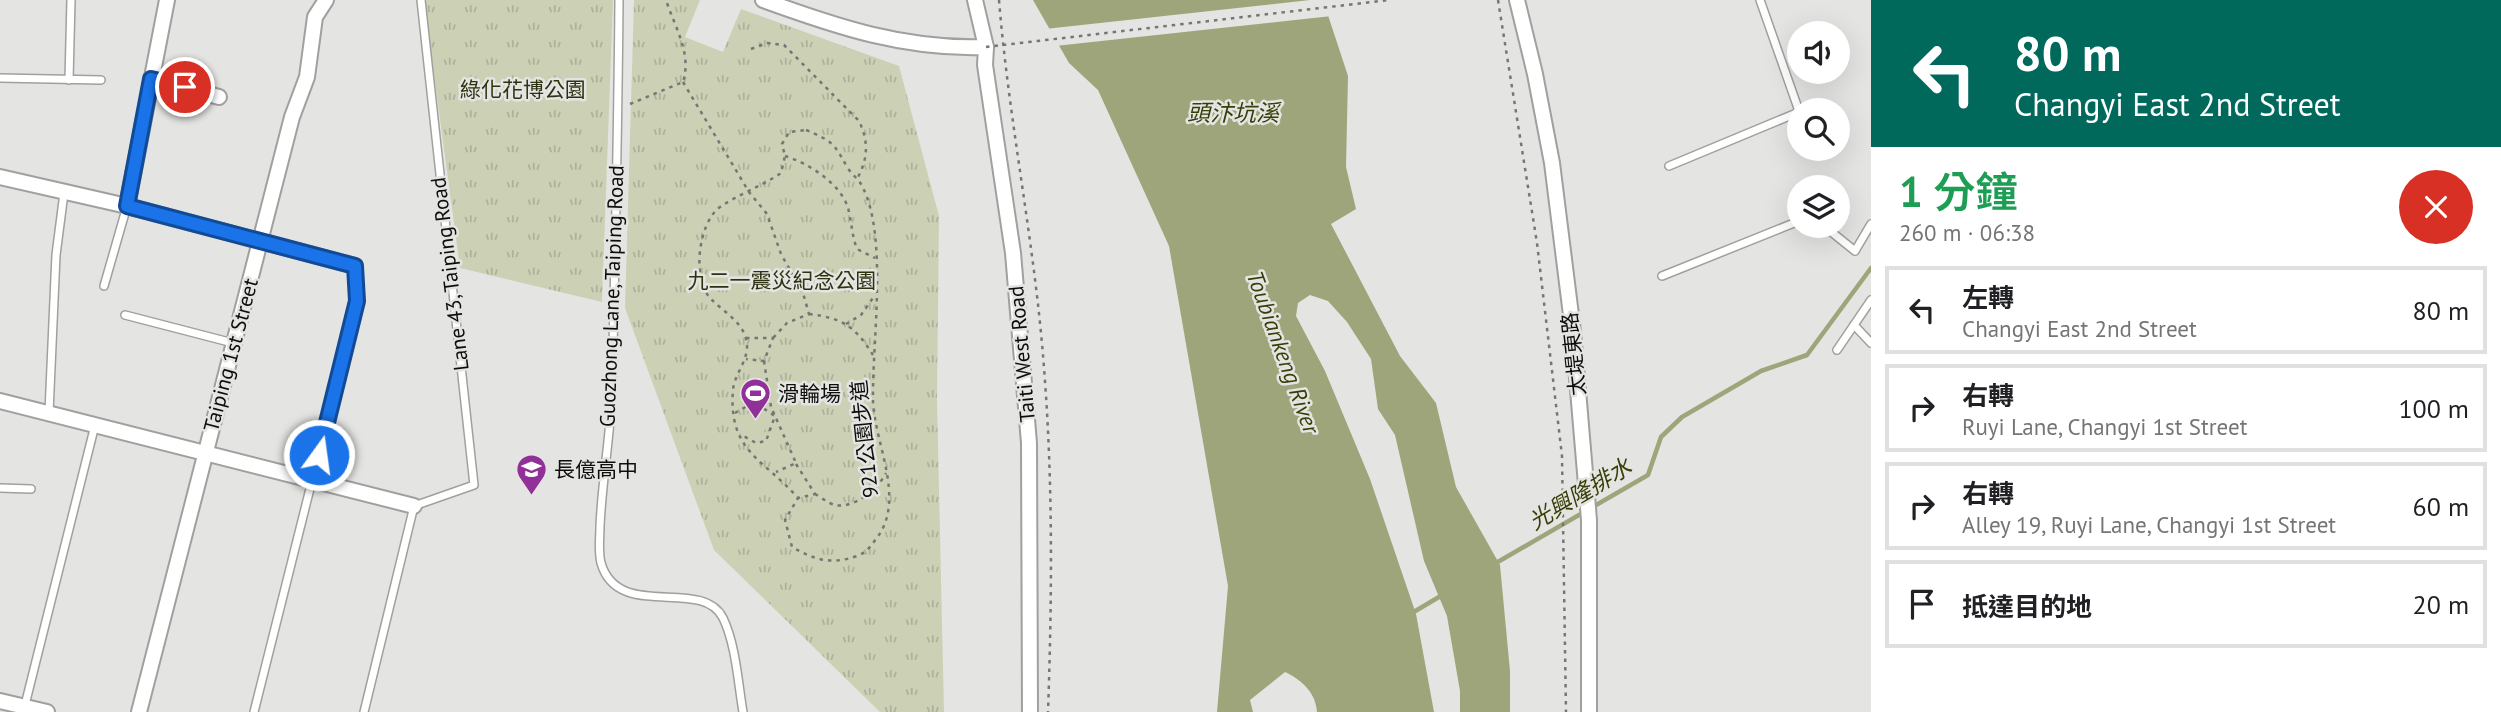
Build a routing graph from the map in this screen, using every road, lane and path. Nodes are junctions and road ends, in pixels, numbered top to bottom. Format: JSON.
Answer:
{"nodes":[{"id":1,"x":71,"y":0,"type":"edge"},
{"id":2,"x":166,"y":0,"type":"edge"},
{"id":3,"x":326,"y":0,"type":"edge"},
{"id":4,"x":421,"y":0,"type":"edge"},
{"id":5,"x":619,"y":0,"type":"edge"},
{"id":6,"x":666,"y":0,"type":"edge"},
{"id":7,"x":763,"y":0,"type":"edge"},
{"id":8,"x":975,"y":0,"type":"edge"},
{"id":9,"x":999,"y":0,"type":"edge"},
{"id":10,"x":1389,"y":0,"type":"edge"},
{"id":11,"x":1498,"y":0,"type":"edge"},
{"id":12,"x":1517,"y":0,"type":"edge"},
{"id":13,"x":1760,"y":0,"type":"edge"},
{"id":14,"x":986,"y":47,"type":"junction"},
{"id":15,"x":751,"y":49,"type":"dead end"},
{"id":16,"x":1004,"y":67,"type":"dead end"},
{"id":17,"x":0,"y":78,"type":"edge"},
{"id":18,"x":151,"y":79,"type":"junction"},
{"id":19,"x":69,"y":80,"type":"junction"},
{"id":20,"x":101,"y":80,"type":"dead end"},
{"id":21,"x":683,"y":82,"type":"junction"},
{"id":22,"x":219,"y":97,"type":"dead end"},
{"id":23,"x":1794,"y":98,"type":"edge"},
{"id":24,"x":620,"y":108,"type":"junction"},
{"id":25,"x":1787,"y":117,"type":"edge"},
{"id":26,"x":785,"y":156,"type":"junction"},
{"id":27,"x":1670,"y":166,"type":"dead end"},
{"id":28,"x":0,"y":177,"type":"edge"},
{"id":29,"x":857,"y":179,"type":"dead end"},
{"id":30,"x":64,"y":192,"type":"junction"},
{"id":31,"x":749,"y":192,"type":"junction"},
{"id":32,"x":127,"y":206,"type":"junction"},
{"id":33,"x":1871,"y":224,"type":"edge"},
{"id":34,"x":1787,"y":226,"type":"edge"},
{"id":35,"x":1839,"y":238,"type":"edge"},
{"id":36,"x":260,"y":239,"type":"junction"},
{"id":37,"x":876,"y":258,"type":"junction"},
{"id":38,"x":355,"y":266,"type":"joint"},
{"id":39,"x":1662,"y":276,"type":"dead end"},
{"id":40,"x":104,"y":286,"type":"dead end"},
{"id":41,"x":876,"y":293,"type":"junction"},
{"id":42,"x":1871,"y":300,"type":"edge"},
{"id":43,"x":125,"y":314,"type":"dead end"},
{"id":44,"x":809,"y":314,"type":"junction"},
{"id":45,"x":846,"y":324,"type":"junction"},
{"id":46,"x":1854,"y":325,"type":"junction"},
{"id":47,"x":746,"y":338,"type":"junction"},
{"id":48,"x":773,"y":338,"type":"junction"},
{"id":49,"x":1871,"y":343,"type":"edge"},
{"id":50,"x":233,"y":344,"type":"junction"},
{"id":51,"x":1837,"y":350,"type":"dead end"},
{"id":52,"x":874,"y":355,"type":"junction"},
{"id":53,"x":744,"y":359,"type":"junction"},
{"id":54,"x":764,"y":361,"type":"junction"},
{"id":55,"x":0,"y":401,"type":"edge"},
{"id":56,"x":49,"y":412,"type":"junction"},
{"id":57,"x":734,"y":413,"type":"junction"},
{"id":58,"x":775,"y":416,"type":"junction"},
{"id":59,"x":95,"y":424,"type":"junction"},
{"id":60,"x":739,"y":433,"type":"junction"},
{"id":61,"x":205,"y":453,"type":"junction"},
{"id":62,"x":796,"y":463,"type":"junction"},
{"id":63,"x":775,"y":472,"type":"junction"},
{"id":64,"x":886,"y":473,"type":"junction"},
{"id":65,"x":313,"y":480,"type":"junction"},
{"id":66,"x":0,"y":488,"type":"edge"},
{"id":67,"x":31,"y":489,"type":"dead end"},
{"id":68,"x":815,"y":494,"type":"junction"},
{"id":69,"x":798,"y":498,"type":"junction"},
{"id":70,"x":414,"y":506,"type":"junction"},
{"id":71,"x":0,"y":701,"type":"edge"},
{"id":72,"x":24,"y":709,"type":"edge"},
{"id":73,"x":47,"y":712,"type":"edge"},
{"id":74,"x":139,"y":712,"type":"edge"},
{"id":75,"x":254,"y":712,"type":"edge"},
{"id":76,"x":364,"y":712,"type":"edge"},
{"id":77,"x":743,"y":712,"type":"edge"},
{"id":78,"x":1030,"y":712,"type":"edge"},
{"id":79,"x":1566,"y":712,"type":"edge"},
{"id":80,"x":1589,"y":712,"type":"edge"}],
"edges":[{"from":1,"to":19,"type":"lane"},
{"from":2,"to":18,"type":"street"},
{"from":3,"to":36,"type":"street","name":"Taiping 1st Street"},
{"from":4,"to":70,"type":"lane","name":"Lane 43, Taiping Road"},
{"from":5,"to":24,"type":"lane","name":"Guozhong Lane, Taiping Road"},
{"from":6,"to":21,"type":"path"},
{"from":7,"to":14,"type":"street"},
{"from":8,"to":14,"type":"street","name":"Taiti West Road"},
{"from":9,"to":16,"type":"path"},
{"from":10,"to":14,"type":"path","bridge":true},
{"from":11,"to":79,"type":"path"},
{"from":12,"to":80,"type":"street","name":"太堤東路"},
{"from":13,"to":23,"type":"lane"},
{"from":14,"to":78,"type":"street","name":"Taiti West Road"},
{"from":15,"to":29,"type":"path"},
{"from":17,"to":19,"type":"lane"},
{"from":18,"to":22,"type":"street"},
{"from":18,"to":32,"type":"street"},
{"from":19,"to":20,"type":"lane"},
{"from":21,"to":24,"type":"path"},
{"from":21,"to":31,"type":"path"},
{"from":24,"to":77,"type":"lane","name":"Guozhong Lane, Taiping Road"},
{"from":25,"to":27,"type":"lane"},
{"from":26,"to":31,"type":"path","name":"921公園步道"},
{"from":26,"to":37,"type":"path"},
{"from":26,"to":37,"type":"path","name":"921公園步道"},
{"from":28,"to":30,"type":"street"},
{"from":30,"to":32,"type":"street"},
{"from":30,"to":56,"type":"lane"},
{"from":31,"to":44,"type":"path"},
{"from":31,"to":47,"type":"path","name":"921公園步道"},
{"from":32,"to":36,"type":"street"},
{"from":32,"to":40,"type":"lane"},
{"from":33,"to":35,"type":"lane"},
{"from":34,"to":39,"type":"lane"},
{"from":36,"to":38,"type":"street"},
{"from":36,"to":50,"type":"street","name":"Taiping 1st Street"},
{"from":37,"to":41,"type":"path","name":"921公園步道"},
{"from":38,"to":65,"type":"lane"},
{"from":41,"to":45,"type":"path"},
{"from":41,"to":52,"type":"path","name":"921公園步道"},
{"from":42,"to":46,"type":"lane"},
{"from":43,"to":50,"type":"lane"},
{"from":44,"to":45,"type":"path"},
{"from":44,"to":48,"type":"path"},
{"from":45,"to":52,"type":"path","name":"921公園步道"},
{"from":46,"to":49,"type":"lane"},
{"from":46,"to":51,"type":"lane"},
{"from":47,"to":48,"type":"path"},
{"from":47,"to":53,"type":"path"},
{"from":48,"to":54,"type":"path"},
{"from":50,"to":61,"type":"street","name":"Taiping 1st Street"},
{"from":52,"to":64,"type":"path","name":"921公園步道"},
{"from":53,"to":54,"type":"path"},
{"from":53,"to":57,"type":"path"},
{"from":54,"to":58,"type":"path"},
{"from":55,"to":56,"type":"street"},
{"from":56,"to":59,"type":"street"},
{"from":57,"to":58,"type":"path"},
{"from":57,"to":60,"type":"path"},
{"from":58,"to":60,"type":"path"},
{"from":58,"to":62,"type":"path"},
{"from":59,"to":61,"type":"street"},
{"from":59,"to":72,"type":"lane"},
{"from":60,"to":63,"type":"path"},
{"from":61,"to":65,"type":"street"},
{"from":61,"to":74,"type":"street","name":"Taiping 1st Street"},
{"from":62,"to":63,"type":"path"},
{"from":62,"to":68,"type":"path"},
{"from":63,"to":69,"type":"path"},
{"from":64,"to":68,"type":"path"},
{"from":64,"to":69,"type":"path","name":"921公園步道"},
{"from":65,"to":70,"type":"street"},
{"from":65,"to":75,"type":"lane"},
{"from":66,"to":67,"type":"lane"},
{"from":68,"to":69,"type":"path"},
{"from":70,"to":76,"type":"lane"},
{"from":71,"to":72,"type":"street"},
{"from":72,"to":73,"type":"street"}]}
